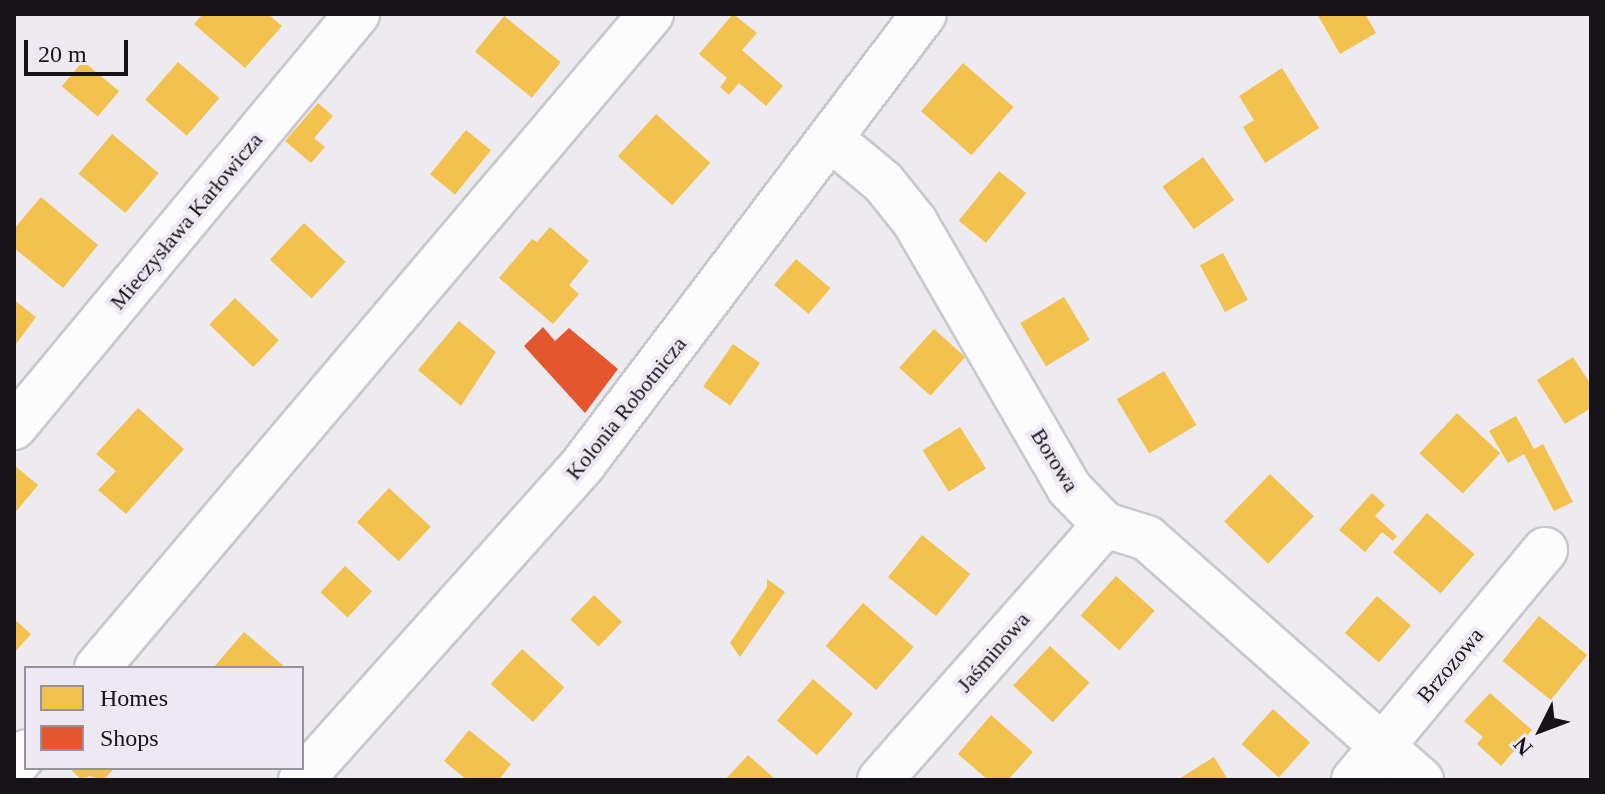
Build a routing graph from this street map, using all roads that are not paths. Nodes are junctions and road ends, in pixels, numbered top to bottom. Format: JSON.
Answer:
{"nodes":[{"id":1,"x":357,"y":14,"type":"edge"},
{"id":2,"x":651,"y":14,"type":"edge"},
{"id":3,"x":924,"y":14,"type":"edge"},
{"id":4,"x":831,"y":139,"type":"junction"},
{"id":5,"x":14,"y":427,"type":"edge"},
{"id":6,"x":1105,"y":525,"type":"junction"},
{"id":7,"x":1545,"y":550,"type":"dead end"},
{"id":8,"x":99,"y":666,"type":"edge"},
{"id":9,"x":1382,"y":747,"type":"junction"},
{"id":10,"x":301,"y":780,"type":"edge"},
{"id":11,"x":880,"y":780,"type":"edge"},
{"id":12,"x":1354,"y":780,"type":"edge"},
{"id":13,"x":1421,"y":780,"type":"edge"}],
"edges":[{"from":1,"to":5,"type":"street","name":"Mieczysława Karłowicza"},
{"from":2,"to":8,"type":"street"},
{"from":3,"to":4,"type":"street","name":"Kolonia Robotnicza"},
{"from":4,"to":6,"type":"street","name":"Borowa"},
{"from":4,"to":10,"type":"street","name":"Kolonia Robotnicza"},
{"from":6,"to":9,"type":"street","name":"Borowa"},
{"from":6,"to":11,"type":"street","name":"Jaśminowa"},
{"from":7,"to":9,"type":"street","name":"Brzozowa"},
{"from":9,"to":12,"type":"street","name":"Brzozowa"},
{"from":9,"to":13,"type":"street","name":"Borowa"}]}
